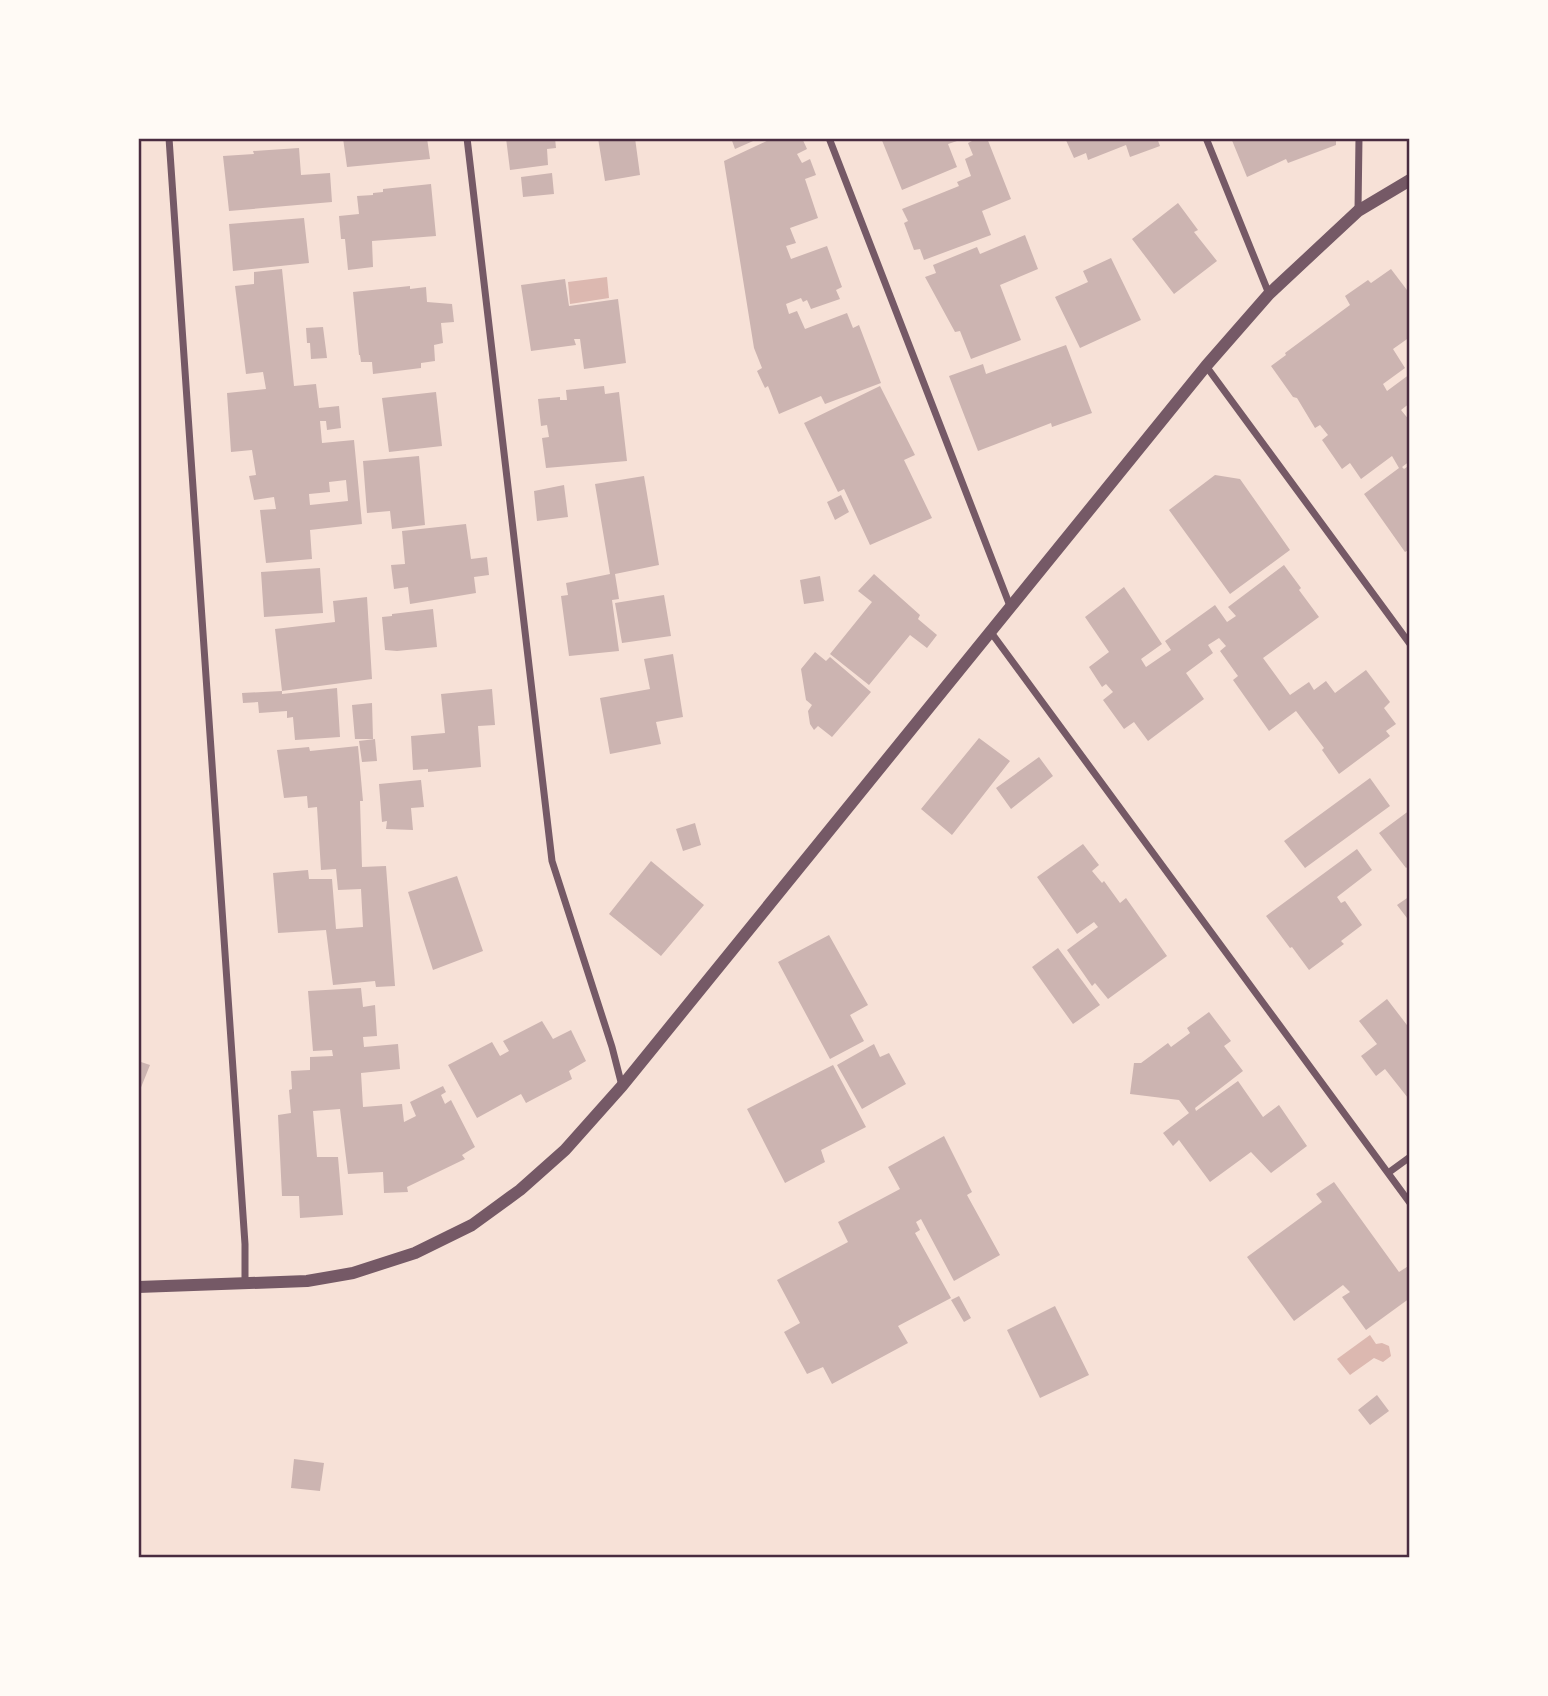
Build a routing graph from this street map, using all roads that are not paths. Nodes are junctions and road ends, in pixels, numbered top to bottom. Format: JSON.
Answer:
{"nodes":[{"id":1,"x":169,"y":138,"type":"edge"},
{"id":2,"x":467,"y":138,"type":"edge"},
{"id":3,"x":829,"y":138,"type":"edge"},
{"id":4,"x":1206,"y":138,"type":"edge"},
{"id":5,"x":1359,"y":138,"type":"edge"},
{"id":6,"x":1410,"y":180,"type":"edge"},
{"id":7,"x":1359,"y":211,"type":"junction"},
{"id":8,"x":1269,"y":294,"type":"junction"},
{"id":9,"x":1206,"y":366,"type":"junction"},
{"id":10,"x":1010,"y":606,"type":"junction"},
{"id":11,"x":989,"y":631,"type":"junction"},
{"id":12,"x":1410,"y":645,"type":"edge"},
{"id":13,"x":622,"y":1086,"type":"junction"},
{"id":14,"x":1410,"y":1157,"type":"edge"},
{"id":15,"x":1388,"y":1173,"type":"junction"},
{"id":16,"x":1410,"y":1203,"type":"edge"},
{"id":17,"x":245,"y":1284,"type":"junction"},
{"id":18,"x":138,"y":1287,"type":"edge"}],
"edges":[{"from":1,"to":17,"type":"street"},
{"from":2,"to":13,"type":"street"},
{"from":3,"to":10,"type":"street"},
{"from":4,"to":8,"type":"street"},
{"from":5,"to":7,"type":"street"},
{"from":6,"to":7,"type":"street"},
{"from":7,"to":8,"type":"street"},
{"from":8,"to":9,"type":"street"},
{"from":9,"to":10,"type":"street"},
{"from":9,"to":12,"type":"street"},
{"from":10,"to":11,"type":"street"},
{"from":11,"to":13,"type":"street"},
{"from":11,"to":15,"type":"street"},
{"from":13,"to":17,"type":"street"},
{"from":14,"to":15,"type":"street"},
{"from":15,"to":16,"type":"street"},
{"from":17,"to":18,"type":"street"}]}
